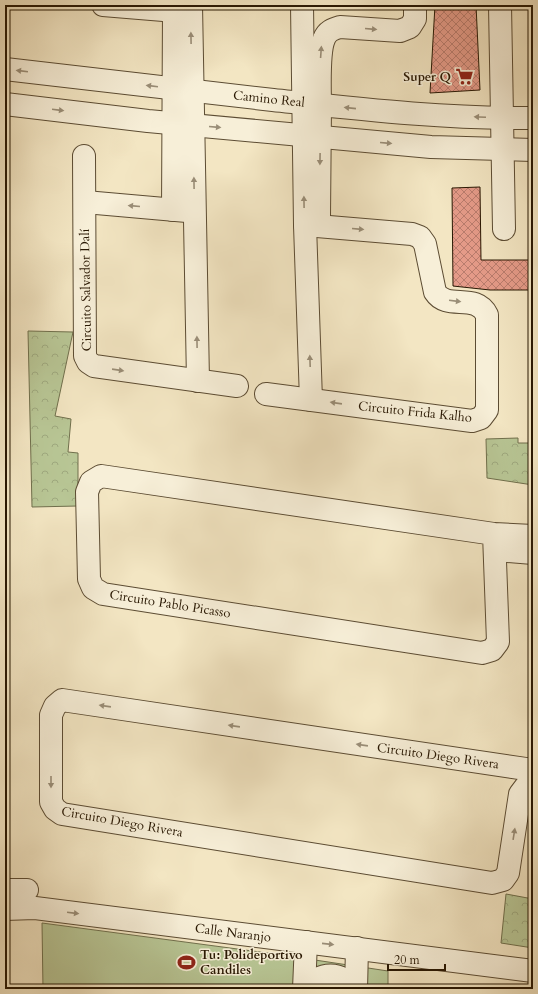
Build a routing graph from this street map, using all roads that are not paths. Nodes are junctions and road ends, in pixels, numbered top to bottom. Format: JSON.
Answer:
{"nodes":[{"id":1,"x":103,"y":5,"type":"edge"},
{"id":2,"x":302,"y":5,"type":"edge"},
{"id":3,"x":415,"y":5,"type":"edge"},
{"id":4,"x":500,"y":5,"type":"edge"},
{"id":5,"x":185,"y":9,"type":"edge"},
{"id":6,"x":5,"y":69,"type":"edge"},
{"id":7,"x":183,"y":90,"type":"junction"},
{"id":8,"x":5,"y":104,"type":"edge"},
{"id":9,"x":311,"y":104,"type":"junction"},
{"id":10,"x":502,"y":118,"type":"junction"},
{"id":11,"x":533,"y":118,"type":"edge"},
{"id":12,"x":183,"y":124,"type":"junction"},
{"id":13,"x":312,"y":136,"type":"junction"},
{"id":14,"x":503,"y":149,"type":"junction"},
{"id":15,"x":533,"y":150,"type":"edge"},
{"id":16,"x":84,"y":156,"type":"dead end"},
{"id":17,"x":85,"y":202,"type":"junction"},
{"id":18,"x":173,"y":210,"type":"junction"},
{"id":19,"x":195,"y":212,"type":"junction"},
{"id":20,"x":312,"y":225,"type":"junction"},
{"id":21,"x":504,"y":230,"type":"dead end"},
{"id":22,"x":198,"y":381,"type":"junction"},
{"id":23,"x":237,"y":386,"type":"dead end"},
{"id":24,"x":266,"y":394,"type":"dead end"},
{"id":25,"x":311,"y":400,"type":"junction"},
{"id":26,"x":533,"y":536,"type":"edge"},
{"id":27,"x":495,"y":542,"type":"junction"},
{"id":28,"x":533,"y":553,"type":"edge"},
{"id":29,"x":533,"y":770,"type":"edge"},
{"id":30,"x":533,"y":784,"type":"edge"},
{"id":31,"x":5,"y":890,"type":"edge"},
{"id":32,"x":27,"y":890,"type":"dead end"},
{"id":33,"x":5,"y":909,"type":"edge"},
{"id":34,"x":306,"y":942,"type":"junction"},
{"id":35,"x":357,"y":948,"type":"junction"},
{"id":36,"x":533,"y":971,"type":"edge"},
{"id":37,"x":304,"y":989,"type":"edge"},
{"id":38,"x":307,"y":989,"type":"edge"},
{"id":39,"x":353,"y":989,"type":"edge"},
{"id":40,"x":356,"y":989,"type":"edge"}],
"edges":[{"from":1,"to":5,"type":"street"},
{"from":2,"to":9,"type":"street"},
{"from":9,"to":3,"type":"street","one_way":true},
{"from":4,"to":10,"type":"street"},
{"from":5,"to":7,"type":"street"},
{"from":7,"to":6,"type":"street","name":"Camino Real","one_way":true},
{"from":7,"to":9,"type":"street","name":"Camino Real"},
{"from":7,"to":12,"type":"street"},
{"from":8,"to":12,"type":"street","one_way":true},
{"from":10,"to":9,"type":"street","name":"Camino Real","one_way":true},
{"from":9,"to":13,"type":"street"},
{"from":10,"to":11,"type":"street","name":"Camino Real"},
{"from":10,"to":14,"type":"street"},
{"from":12,"to":13,"type":"street","one_way":true},
{"from":12,"to":18,"type":"street"},
{"from":19,"to":12,"type":"street","one_way":true},
{"from":13,"to":14,"type":"street","one_way":true},
{"from":13,"to":20,"type":"street"},
{"from":14,"to":15,"type":"street"},
{"from":14,"to":21,"type":"street"},
{"from":16,"to":17,"type":"street","name":"Circuito Salvador Dalí"},
{"from":18,"to":17,"type":"street","one_way":true},
{"from":17,"to":22,"type":"street","name":"Circuito Salvador Dalí","one_way":true},
{"from":18,"to":19,"type":"street"},
{"from":22,"to":19,"type":"street","one_way":true},
{"from":25,"to":20,"type":"street","one_way":true},
{"from":20,"to":25,"type":"street","name":"Circuito Frida Kalho","one_way":true},
{"from":22,"to":23,"type":"street","name":"Circuito Salvador Dalí"},
{"from":24,"to":25,"type":"street","name":"Circuito Frida Kalho"},
{"from":26,"to":27,"type":"street","name":"Circuito Pablo Picasso"},
{"from":27,"to":27,"type":"street","name":"Circuito Pablo Picasso"},
{"from":27,"to":28,"type":"street","name":"Circuito Pablo Picasso"},
{"from":29,"to":30,"type":"street","name":"Circuito Diego Rivera","one_way":true},
{"from":31,"to":32,"type":"street"},
{"from":33,"to":34,"type":"street","name":"Calle Naranjo","one_way":true},
{"from":34,"to":35,"type":"street","name":"Calle Naranjo","one_way":true},
{"from":34,"to":37,"type":"street"},
{"from":35,"to":36,"type":"street","name":"Calle Naranjo"},
{"from":35,"to":40,"type":"street"},
{"from":38,"to":39,"type":"street"}]}
